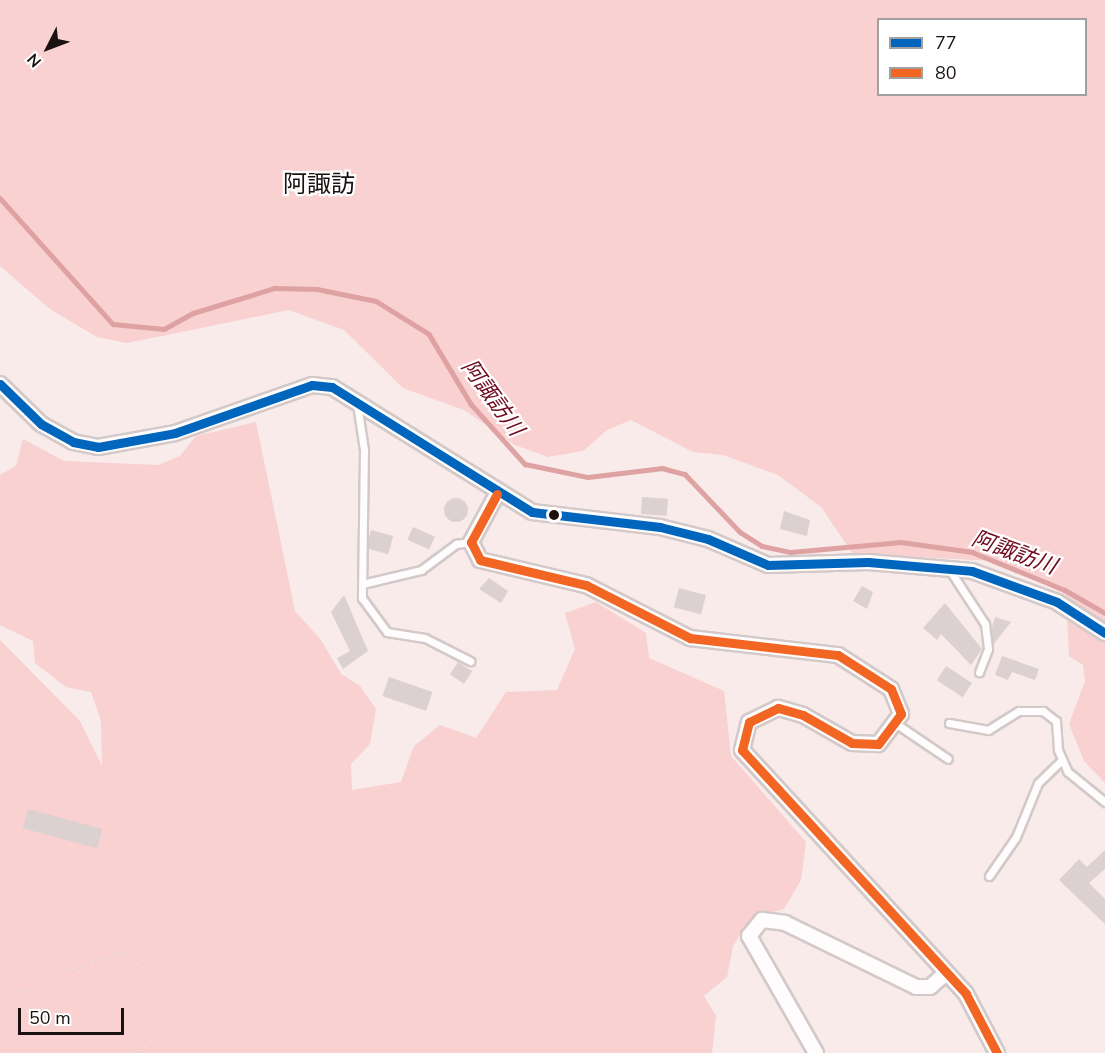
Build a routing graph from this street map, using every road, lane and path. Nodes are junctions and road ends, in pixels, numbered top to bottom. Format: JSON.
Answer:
{"nodes":[{"id":1,"x":0,"y":384,"type":"edge"},
{"id":2,"x":356,"y":402,"type":"junction"},
{"id":3,"x":497,"y":495,"type":"junction"},
{"id":4,"x":471,"y":542,"type":"junction"},
{"id":5,"x":948,"y":568,"type":"junction"},
{"id":6,"x":362,"y":584,"type":"junction"},
{"id":7,"x":1105,"y":633,"type":"edge"},
{"id":8,"x":470,"y":661,"type":"dead end"},
{"id":9,"x":979,"y":672,"type":"dead end"},
{"id":10,"x":949,"y":723,"type":"dead end"},
{"id":11,"x":898,"y":725,"type":"junction"},
{"id":12,"x":948,"y":759,"type":"dead end"},
{"id":13,"x":1061,"y":761,"type":"junction"},
{"id":14,"x":1105,"y":802,"type":"edge"},
{"id":15,"x":988,"y":876,"type":"dead end"},
{"id":16,"x":945,"y":974,"type":"junction"},
{"id":17,"x":0,"y":1001,"type":"edge"},
{"id":18,"x":139,"y":1053,"type":"edge"},
{"id":19,"x":816,"y":1053,"type":"edge"},
{"id":20,"x":997,"y":1053,"type":"edge"}],
"edges":[{"from":1,"to":2,"type":"street"},
{"from":2,"to":3,"type":"street"},
{"from":2,"to":6,"type":"lane"},
{"from":3,"to":4,"type":"street"},
{"from":3,"to":5,"type":"street"},
{"from":4,"to":6,"type":"lane"},
{"from":4,"to":11,"type":"street"},
{"from":5,"to":7,"type":"street"},
{"from":5,"to":9,"type":"lane"},
{"from":6,"to":8,"type":"lane"},
{"from":10,"to":13,"type":"lane"},
{"from":11,"to":12,"type":"lane"},
{"from":11,"to":16,"type":"street"},
{"from":13,"to":14,"type":"lane"},
{"from":13,"to":15,"type":"lane"},
{"from":16,"to":19,"type":"street"},
{"from":16,"to":20,"type":"street"},
{"from":17,"to":18,"type":"path"}]}
